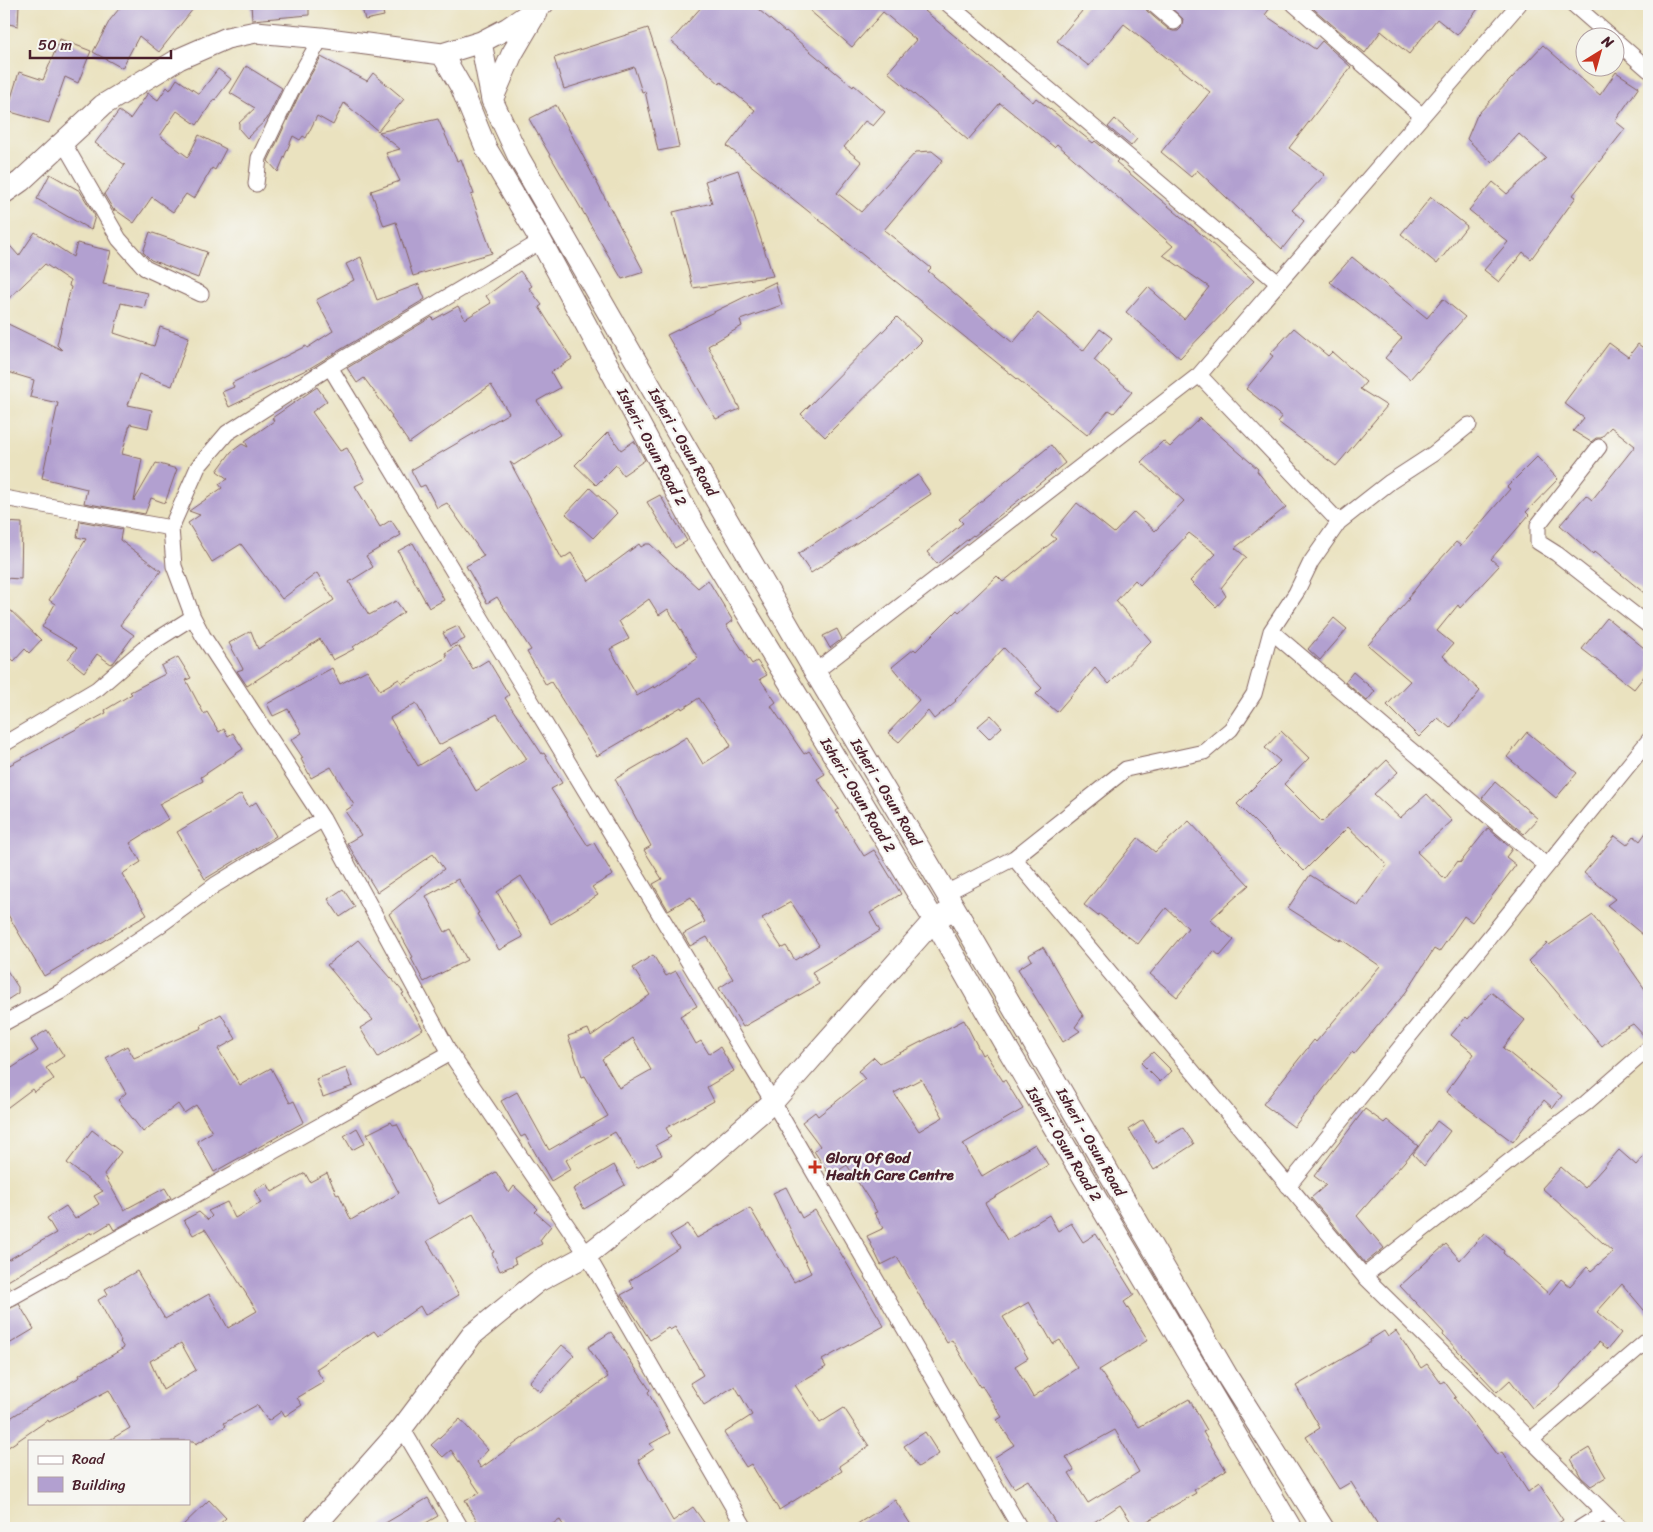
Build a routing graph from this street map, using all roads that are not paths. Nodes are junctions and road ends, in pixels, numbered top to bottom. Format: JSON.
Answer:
{"nodes":[{"id":1,"x":542,"y":4,"type":"edge"},
{"id":2,"x":948,"y":4,"type":"edge"},
{"id":3,"x":1153,"y":4,"type":"edge"},
{"id":4,"x":1294,"y":4,"type":"edge"},
{"id":5,"x":1519,"y":4,"type":"edge"},
{"id":6,"x":1574,"y":4,"type":"edge"},
{"id":7,"x":1174,"y":22,"type":"dead end"},
{"id":8,"x":1601,"y":28,"type":"edge"},
{"id":9,"x":321,"y":38,"type":"junction"},
{"id":10,"x":481,"y":42,"type":"junction"},
{"id":11,"x":1626,"y":49,"type":"edge"},
{"id":12,"x":442,"y":54,"type":"junction"},
{"id":13,"x":1649,"y":70,"type":"edge"},
{"id":14,"x":492,"y":100,"type":"junction"},
{"id":15,"x":1421,"y":115,"type":"junction"},
{"id":16,"x":63,"y":142,"type":"junction"},
{"id":17,"x":256,"y":184,"type":"dead end"},
{"id":18,"x":4,"y":193,"type":"edge"},
{"id":19,"x":541,"y":241,"type":"junction"},
{"id":20,"x":1278,"y":283,"type":"junction"},
{"id":21,"x":201,"y":294,"type":"dead end"},
{"id":22,"x":330,"y":367,"type":"junction"},
{"id":23,"x":1199,"y":375,"type":"junction"},
{"id":24,"x":1469,"y":425,"type":"dead end"},
{"id":25,"x":1599,"y":447,"type":"dead end"},
{"id":26,"x":4,"y":498,"type":"edge"},
{"id":27,"x":1339,"y":522,"type":"junction"},
{"id":28,"x":171,"y":528,"type":"junction"},
{"id":29,"x":193,"y":617,"type":"junction"},
{"id":30,"x":1649,"y":626,"type":"edge"},
{"id":31,"x":1271,"y":631,"type":"junction"},
{"id":32,"x":815,"y":672,"type":"junction"},
{"id":33,"x":1649,"y":740,"type":"edge"},
{"id":34,"x":4,"y":744,"type":"edge"},
{"id":35,"x":323,"y":819,"type":"junction"},
{"id":36,"x":1014,"y":858,"type":"junction"},
{"id":37,"x":1547,"y":866,"type":"junction"},
{"id":38,"x":950,"y":901,"type":"junction"},
{"id":39,"x":934,"y":920,"type":"junction"},
{"id":40,"x":4,"y":1023,"type":"edge"},
{"id":41,"x":1649,"y":1048,"type":"edge"},
{"id":42,"x":450,"y":1052,"type":"junction"},
{"id":43,"x":772,"y":1102,"type":"junction"},
{"id":44,"x":1288,"y":1186,"type":"junction"},
{"id":45,"x":587,"y":1255,"type":"junction"},
{"id":46,"x":1364,"y":1276,"type":"junction"},
{"id":47,"x":7,"y":1300,"type":"dead end"},
{"id":48,"x":1649,"y":1339,"type":"edge"},
{"id":49,"x":402,"y":1428,"type":"junction"},
{"id":50,"x":1531,"y":1440,"type":"junction"},
{"id":51,"x":1604,"y":1513,"type":"junction"},
{"id":52,"x":313,"y":1528,"type":"edge"},
{"id":53,"x":461,"y":1528,"type":"edge"},
{"id":54,"x":745,"y":1528,"type":"edge"},
{"id":55,"x":1020,"y":1528,"type":"edge"},
{"id":56,"x":1291,"y":1528,"type":"edge"},
{"id":57,"x":1323,"y":1528,"type":"edge"},
{"id":58,"x":1580,"y":1528,"type":"edge"},
{"id":59,"x":1620,"y":1528,"type":"edge"}],
"edges":[{"from":1,"to":10,"type":"main road"},
{"from":1,"to":14,"type":"main road"},
{"from":2,"to":20,"type":"street"},
{"from":3,"to":7,"type":"street"},
{"from":4,"to":15,"type":"street"},
{"from":5,"to":15,"type":"street"},
{"from":6,"to":8,"type":"street"},
{"from":9,"to":12,"type":"main road"},
{"from":9,"to":16,"type":"main road"},
{"from":9,"to":17,"type":"street"},
{"from":10,"to":12,"type":"main road"},
{"from":10,"to":14,"type":"main road","name":"Isheri - Osun Road"},
{"from":11,"to":13,"type":"street"},
{"from":12,"to":19,"type":"main road","name":"Isheri- Osun Road 2"},
{"from":14,"to":32,"type":"main road","name":"Isheri - Osun Road"},
{"from":15,"to":20,"type":"street"},
{"from":16,"to":18,"type":"main road"},
{"from":16,"to":21,"type":"street"},
{"from":19,"to":22,"type":"street"},
{"from":19,"to":39,"type":"main road","name":"Isheri- Osun Road 2"},
{"from":20,"to":23,"type":"street"},
{"from":22,"to":28,"type":"street"},
{"from":22,"to":43,"type":"street"},
{"from":23,"to":27,"type":"street"},
{"from":23,"to":32,"type":"street"},
{"from":24,"to":27,"type":"street"},
{"from":25,"to":30,"type":"street"},
{"from":26,"to":28,"type":"street"},
{"from":27,"to":31,"type":"street"},
{"from":28,"to":29,"type":"street"},
{"from":29,"to":34,"type":"street"},
{"from":29,"to":35,"type":"street"},
{"from":31,"to":36,"type":"street"},
{"from":31,"to":37,"type":"street"},
{"from":32,"to":38,"type":"main road","name":"Isheri - Osun Road"},
{"from":33,"to":37,"type":"street"},
{"from":35,"to":40,"type":"street"},
{"from":35,"to":42,"type":"street"},
{"from":36,"to":38,"type":"street"},
{"from":36,"to":44,"type":"street"},
{"from":37,"to":44,"type":"street"},
{"from":38,"to":39,"type":"main road"},
{"from":38,"to":57,"type":"main road","name":"Isheri - Osun Road"},
{"from":39,"to":43,"type":"main road"},
{"from":39,"to":56,"type":"main road","name":"Isheri- Osun Road 2"},
{"from":41,"to":46,"type":"street"},
{"from":42,"to":45,"type":"street"},
{"from":42,"to":47,"type":"street"},
{"from":43,"to":45,"type":"main road"},
{"from":43,"to":55,"type":"street"},
{"from":44,"to":46,"type":"street"},
{"from":45,"to":49,"type":"main road"},
{"from":45,"to":54,"type":"street"},
{"from":46,"to":50,"type":"street"},
{"from":48,"to":50,"type":"street"},
{"from":49,"to":52,"type":"main road"},
{"from":49,"to":53,"type":"street"},
{"from":50,"to":51,"type":"street"},
{"from":51,"to":58,"type":"street"},
{"from":51,"to":59,"type":"street"}]}
